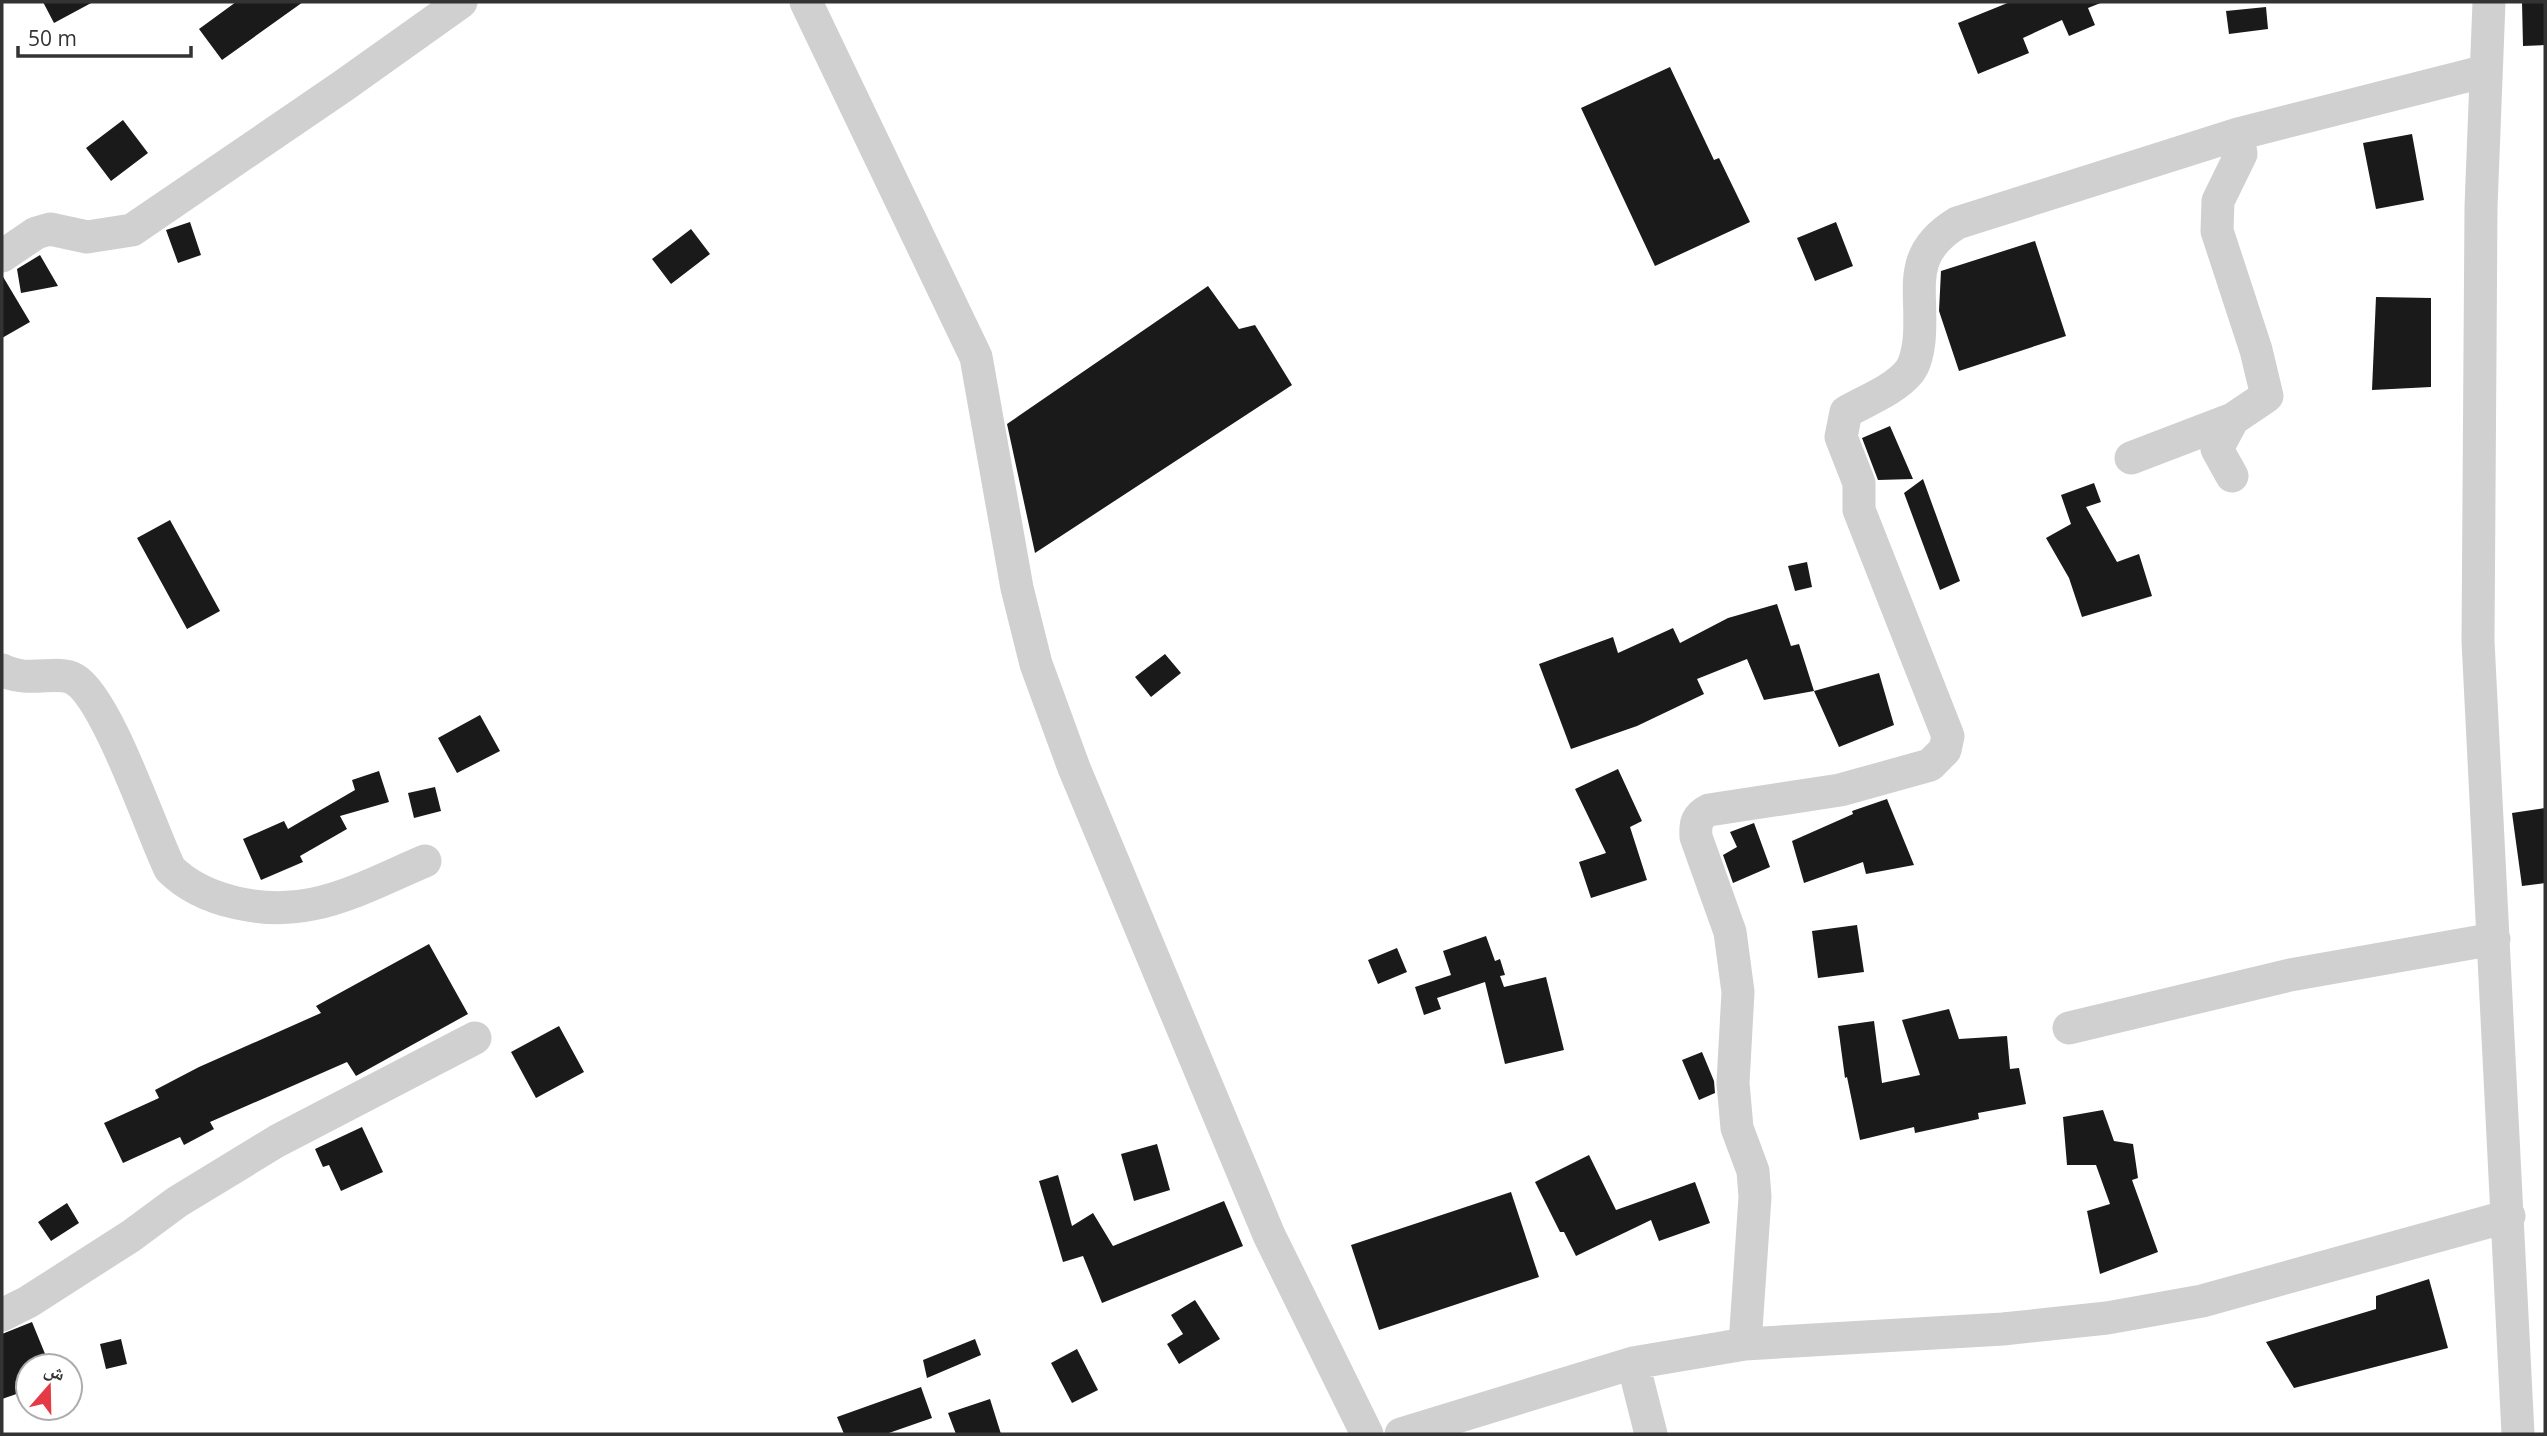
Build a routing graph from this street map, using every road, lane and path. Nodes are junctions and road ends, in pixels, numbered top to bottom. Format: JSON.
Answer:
{"nodes":[{"id":1,"x":461,"y":2,"type":"edge"},
{"id":2,"x":806,"y":2,"type":"edge"},
{"id":3,"x":2489,"y":2,"type":"edge"},
{"id":4,"x":2486,"y":71,"type":"junction"},
{"id":5,"x":2238,"y":134,"type":"junction"},
{"id":6,"x":2,"y":256,"type":"edge"},
{"id":7,"x":2233,"y":419,"type":"junction"},
{"id":8,"x":2130,"y":458,"type":"dead end"},
{"id":9,"x":2232,"y":476,"type":"dead end"},
{"id":10,"x":2,"y":670,"type":"edge"},
{"id":11,"x":425,"y":861,"type":"dead end"},
{"id":12,"x":2494,"y":939,"type":"junction"},
{"id":13,"x":2069,"y":1028,"type":"dead end"},
{"id":14,"x":475,"y":1038,"type":"dead end"},
{"id":15,"x":2508,"y":1216,"type":"junction"},
{"id":16,"x":2,"y":1315,"type":"edge"},
{"id":17,"x":1745,"y":1344,"type":"junction"},
{"id":18,"x":1633,"y":1363,"type":"junction"},
{"id":19,"x":1367,"y":1434,"type":"edge"},
{"id":20,"x":1401,"y":1434,"type":"edge"},
{"id":21,"x":1651,"y":1434,"type":"edge"},
{"id":22,"x":2518,"y":1434,"type":"edge"}],
"edges":[{"from":1,"to":6,"type":"street"},
{"from":2,"to":19,"type":"street"},
{"from":3,"to":4,"type":"street"},
{"from":4,"to":5,"type":"street"},
{"from":4,"to":12,"type":"street"},
{"from":5,"to":7,"type":"street"},
{"from":5,"to":17,"type":"street"},
{"from":7,"to":8,"type":"street"},
{"from":7,"to":9,"type":"street"},
{"from":10,"to":11,"type":"street"},
{"from":12,"to":13,"type":"street"},
{"from":12,"to":15,"type":"street"},
{"from":14,"to":16,"type":"street"},
{"from":15,"to":17,"type":"street"},
{"from":15,"to":22,"type":"street"},
{"from":17,"to":18,"type":"street"},
{"from":18,"to":20,"type":"street"},
{"from":18,"to":21,"type":"street"}]}
